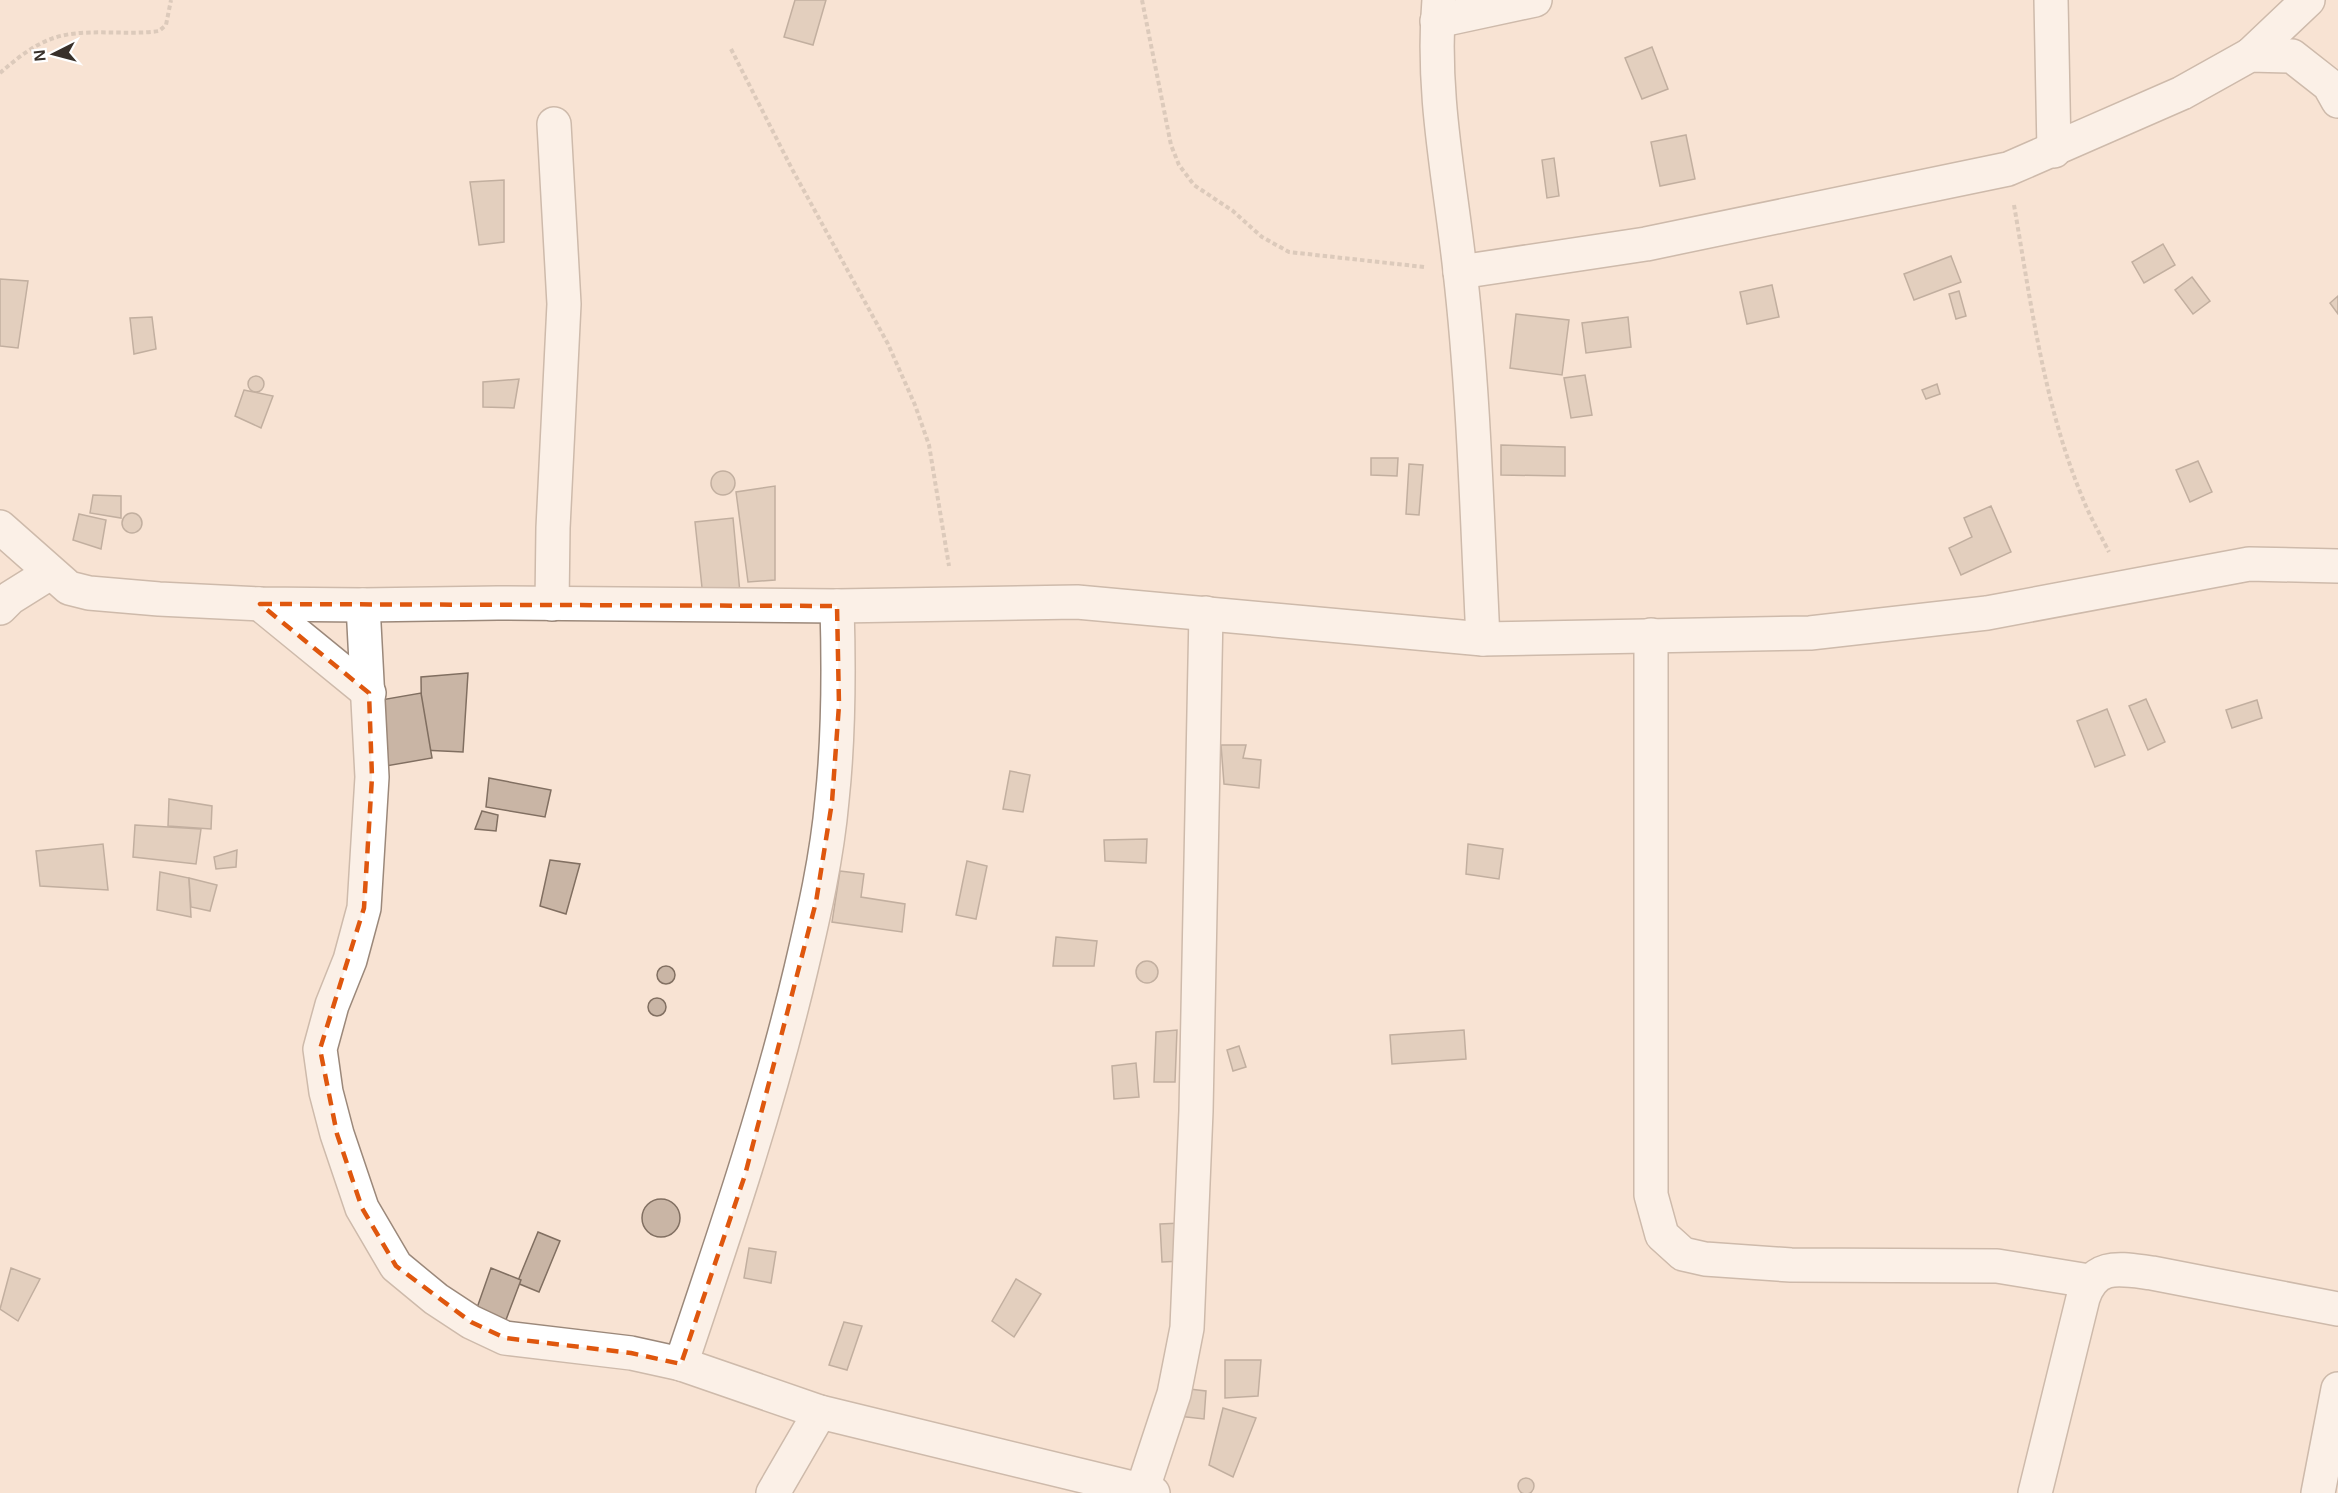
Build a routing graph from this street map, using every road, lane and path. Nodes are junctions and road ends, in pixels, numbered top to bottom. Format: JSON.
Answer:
{"nodes":[{"id":1,"x":171,"y":0,"type":"edge"},
{"id":2,"x":1142,"y":0,"type":"edge"},
{"id":3,"x":1535,"y":0,"type":"edge"},
{"id":4,"x":2051,"y":0,"type":"edge"},
{"id":5,"x":2295,"y":5,"type":"edge"},
{"id":6,"x":1438,"y":10,"type":"edge"},
{"id":7,"x":732,"y":49,"type":"dead end"},
{"id":8,"x":2250,"y":55,"type":"junction"},
{"id":9,"x":0,"y":73,"type":"edge"},
{"id":10,"x":2338,"y":101,"type":"edge"},
{"id":11,"x":555,"y":124,"type":"dead end"},
{"id":12,"x":2054,"y":151,"type":"junction"},
{"id":13,"x":2008,"y":169,"type":"junction"},
{"id":14,"x":1460,"y":272,"type":"junction"},
{"id":15,"x":0,"y":527,"type":"edge"},
{"id":16,"x":2338,"y":566,"type":"edge"},
{"id":17,"x":50,"y":573,"type":"junction"},
{"id":18,"x":2126,"y":588,"type":"junction"},
{"id":19,"x":955,"y":603,"type":"junction"},
{"id":20,"x":260,"y":604,"type":"junction"},
{"id":21,"x":552,"y":604,"type":"junction"},
{"id":22,"x":363,"y":605,"type":"junction"},
{"id":23,"x":837,"y":606,"type":"junction"},
{"id":24,"x":0,"y":608,"type":"edge"},
{"id":25,"x":1206,"y":613,"type":"junction"},
{"id":26,"x":1651,"y":635,"type":"junction"},
{"id":27,"x":1483,"y":639,"type":"junction"},
{"id":28,"x":369,"y":693,"type":"junction"},
{"id":29,"x":2089,"y":1281,"type":"junction"},
{"id":30,"x":2338,"y":1309,"type":"edge"},
{"id":31,"x":681,"y":1364,"type":"junction"},
{"id":32,"x":2338,"y":1389,"type":"edge"},
{"id":33,"x":820,"y":1412,"type":"junction"},
{"id":34,"x":1149,"y":1492,"type":"edge"},
{"id":35,"x":773,"y":1493,"type":"edge"},
{"id":36,"x":2035,"y":1493,"type":"edge"},
{"id":37,"x":2318,"y":1493,"type":"edge"}],
"edges":[{"from":1,"to":9,"type":"path"},
{"from":2,"to":14,"type":"path"},
{"from":3,"to":6,"type":"street"},
{"from":4,"to":12,"type":"street"},
{"from":5,"to":8,"type":"street"},
{"from":6,"to":14,"type":"street"},
{"from":7,"to":19,"type":"path"},
{"from":8,"to":10,"type":"street"},
{"from":8,"to":12,"type":"street"},
{"from":11,"to":21,"type":"street"},
{"from":12,"to":13,"type":"street"},
{"from":13,"to":14,"type":"street"},
{"from":13,"to":18,"type":"path"},
{"from":14,"to":27,"type":"street"},
{"from":15,"to":17,"type":"street"},
{"from":16,"to":18,"type":"street"},
{"from":17,"to":20,"type":"street"},
{"from":17,"to":24,"type":"street"},
{"from":18,"to":26,"type":"street"},
{"from":19,"to":23,"type":"street"},
{"from":19,"to":25,"type":"street"},
{"from":20,"to":22,"type":"street"},
{"from":20,"to":28,"type":"street"},
{"from":21,"to":22,"type":"street"},
{"from":21,"to":23,"type":"street"},
{"from":22,"to":28,"type":"street"},
{"from":23,"to":31,"type":"street"},
{"from":25,"to":27,"type":"street"},
{"from":25,"to":34,"type":"street"},
{"from":26,"to":27,"type":"street"},
{"from":26,"to":29,"type":"street"},
{"from":28,"to":31,"type":"street"},
{"from":29,"to":30,"type":"street"},
{"from":29,"to":36,"type":"street"},
{"from":31,"to":33,"type":"street"},
{"from":32,"to":37,"type":"street"},
{"from":33,"to":34,"type":"street"},
{"from":33,"to":35,"type":"street"}]}
